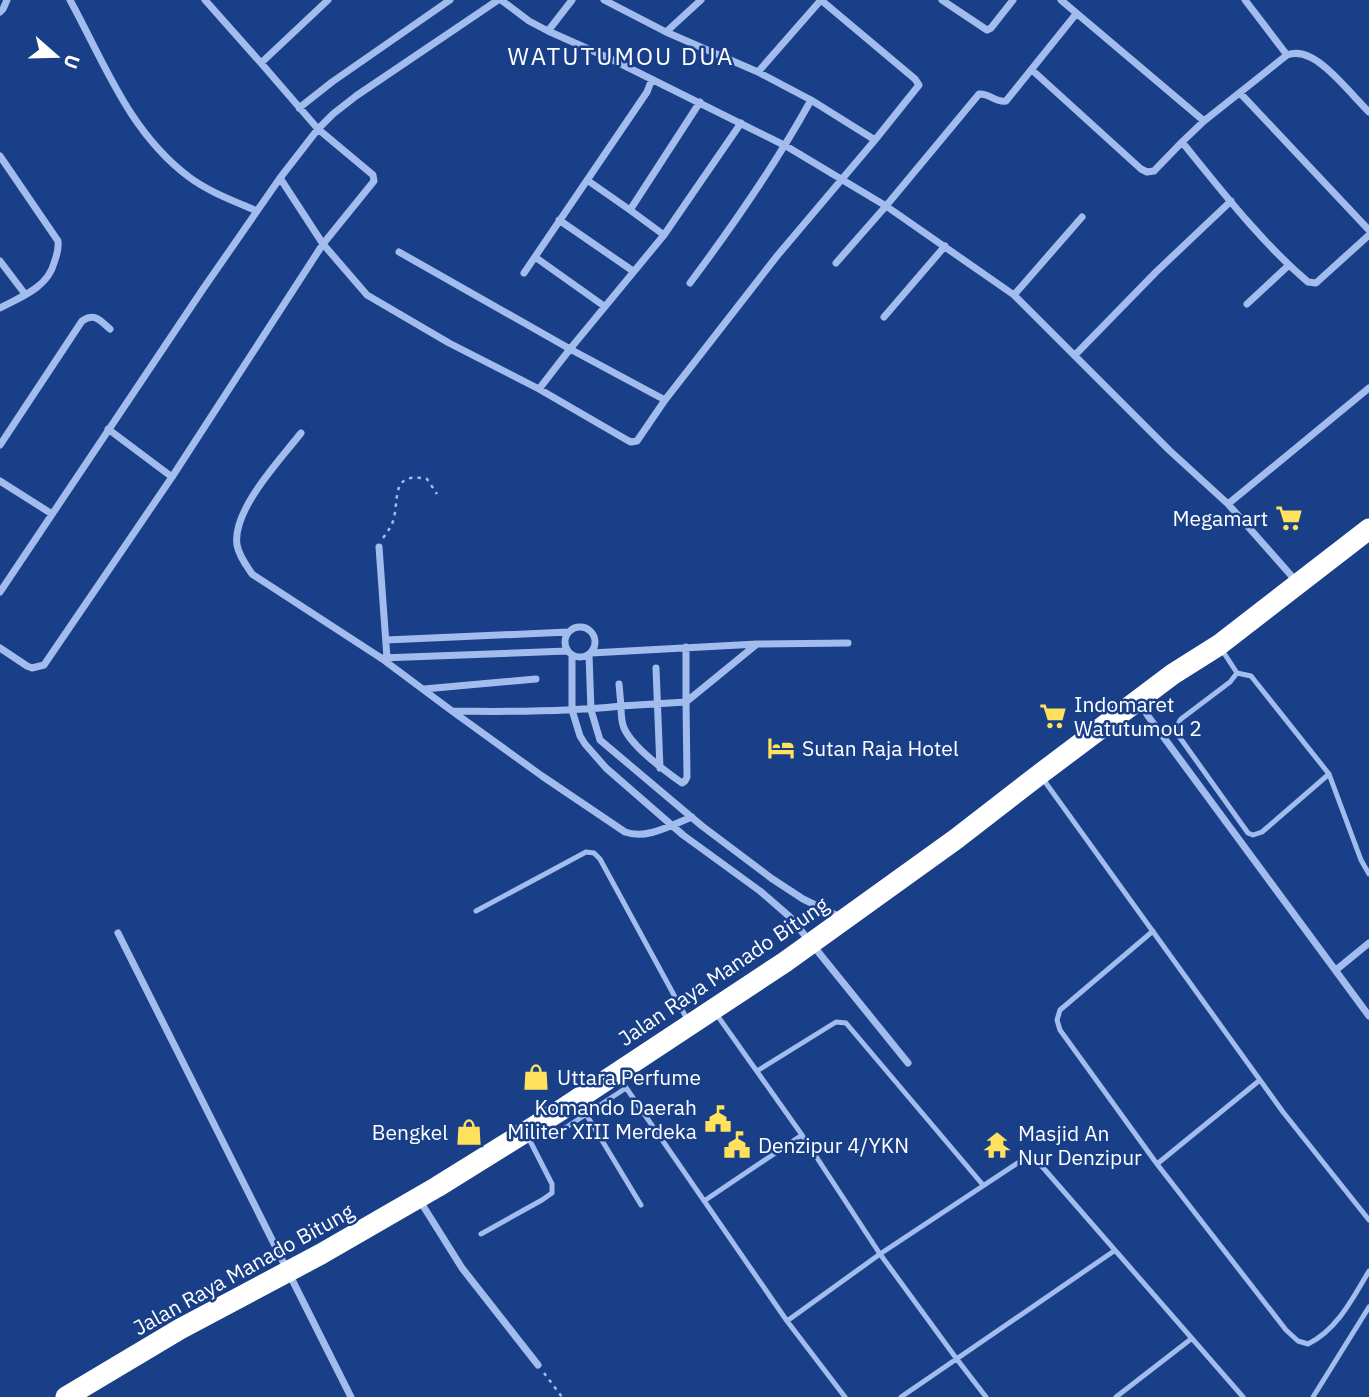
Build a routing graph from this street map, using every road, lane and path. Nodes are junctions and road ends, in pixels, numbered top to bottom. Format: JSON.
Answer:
{"nodes":[{"id":1,"x":6,"y":0,"type":"edge"},
{"id":2,"x":70,"y":0,"type":"edge"},
{"id":3,"x":205,"y":0,"type":"edge"},
{"id":4,"x":328,"y":0,"type":"edge"},
{"id":5,"x":448,"y":0,"type":"edge"},
{"id":6,"x":499,"y":0,"type":"edge"},
{"id":7,"x":572,"y":0,"type":"edge"},
{"id":8,"x":604,"y":0,"type":"edge"},
{"id":9,"x":701,"y":0,"type":"edge"},
{"id":10,"x":821,"y":0,"type":"edge"},
{"id":11,"x":942,"y":0,"type":"edge"},
{"id":12,"x":1013,"y":0,"type":"edge"},
{"id":13,"x":1060,"y":0,"type":"edge"},
{"id":14,"x":1245,"y":0,"type":"edge"},
{"id":15,"x":0,"y":12,"type":"edge"},
{"id":16,"x":1076,"y":14,"type":"junction"},
{"id":17,"x":548,"y":31,"type":"junction"},
{"id":18,"x":666,"y":32,"type":"junction"},
{"id":19,"x":1287,"y":55,"type":"junction"},
{"id":20,"x":261,"y":63,"type":"junction"},
{"id":21,"x":1032,"y":70,"type":"junction"},
{"id":22,"x":758,"y":72,"type":"junction"},
{"id":23,"x":652,"y":79,"type":"junction"},
{"id":24,"x":1240,"y":93,"type":"junction"},
{"id":25,"x":811,"y":100,"type":"junction"},
{"id":26,"x":700,"y":102,"type":"junction"},
{"id":27,"x":299,"y":108,"type":"junction"},
{"id":28,"x":1369,"y":112,"type":"edge"},
{"id":29,"x":1204,"y":121,"type":"junction"},
{"id":30,"x":741,"y":123,"type":"junction"},
{"id":31,"x":318,"y":129,"type":"junction"},
{"id":32,"x":875,"y":140,"type":"junction"},
{"id":33,"x":1182,"y":142,"type":"junction"},
{"id":34,"x":786,"y":146,"type":"junction"},
{"id":35,"x":0,"y":156,"type":"edge"},
{"id":36,"x":279,"y":178,"type":"junction"},
{"id":37,"x":841,"y":179,"type":"junction"},
{"id":38,"x":587,"y":180,"type":"junction"},
{"id":39,"x":1231,"y":201,"type":"junction"},
{"id":40,"x":886,"y":206,"type":"junction"},
{"id":41,"x":257,"y":211,"type":"junction"},
{"id":42,"x":630,"y":211,"type":"junction"},
{"id":43,"x":1082,"y":217,"type":"dead end"},
{"id":44,"x":559,"y":220,"type":"junction"},
{"id":45,"x":1369,"y":230,"type":"edge"},
{"id":46,"x":664,"y":234,"type":"junction"},
{"id":47,"x":1369,"y":235,"type":"edge"},
{"id":48,"x":323,"y":244,"type":"junction"},
{"id":49,"x":945,"y":246,"type":"junction"},
{"id":50,"x":399,"y":252,"type":"dead end"},
{"id":51,"x":535,"y":257,"type":"junction"},
{"id":52,"x":0,"y":261,"type":"edge"},
{"id":53,"x":836,"y":263,"type":"dead end"},
{"id":54,"x":1289,"y":265,"type":"junction"},
{"id":55,"x":633,"y":271,"type":"junction"},
{"id":56,"x":524,"y":273,"type":"dead end"},
{"id":57,"x":690,"y":283,"type":"dead end"},
{"id":58,"x":25,"y":294,"type":"junction"},
{"id":59,"x":1014,"y":295,"type":"junction"},
{"id":60,"x":1247,"y":304,"type":"dead end"},
{"id":61,"x":604,"y":306,"type":"junction"},
{"id":62,"x":0,"y":307,"type":"edge"},
{"id":63,"x":884,"y":317,"type":"dead end"},
{"id":64,"x":110,"y":329,"type":"dead end"},
{"id":65,"x":570,"y":349,"type":"junction"},
{"id":66,"x":1074,"y":355,"type":"junction"},
{"id":67,"x":1369,"y":388,"type":"edge"},
{"id":68,"x":539,"y":389,"type":"junction"},
{"id":69,"x":664,"y":400,"type":"junction"},
{"id":70,"x":108,"y":429,"type":"junction"},
{"id":71,"x":301,"y":433,"type":"dead end"},
{"id":72,"x":0,"y":444,"type":"edge"},
{"id":73,"x":172,"y":477,"type":"junction"},
{"id":74,"x":0,"y":481,"type":"edge"},
{"id":75,"x":437,"y":494,"type":"dead end"},
{"id":76,"x":1228,"y":504,"type":"junction"},
{"id":77,"x":52,"y":514,"type":"junction"},
{"id":78,"x":1367,"y":534,"type":"edge"},
{"id":79,"x":379,"y":547,"type":"joint"},
{"id":80,"x":1299,"y":584,"type":"junction"},
{"id":81,"x":0,"y":592,"type":"edge"},
{"id":82,"x":568,"y":632,"type":"junction"},
{"id":83,"x":386,"y":640,"type":"junction"},
{"id":84,"x":848,"y":642,"type":"dead end"},
{"id":85,"x":757,"y":644,"type":"junction"},
{"id":86,"x":1219,"y":645,"type":"junction"},
{"id":87,"x":686,"y":647,"type":"junction"},
{"id":88,"x":0,"y":649,"type":"edge"},
{"id":89,"x":570,"y":653,"type":"junction"},
{"id":90,"x":590,"y":654,"type":"junction"},
{"id":91,"x":384,"y":658,"type":"junction"},
{"id":92,"x":656,"y":668,"type":"dead end"},
{"id":93,"x":1237,"y":673,"type":"junction"},
{"id":94,"x":536,"y":679,"type":"dead end"},
{"id":95,"x":619,"y":684,"type":"dead end"},
{"id":96,"x":423,"y":690,"type":"junction"},
{"id":97,"x":1139,"y":700,"type":"junction"},
{"id":98,"x":686,"y":702,"type":"junction"},
{"id":99,"x":656,"y":704,"type":"junction"},
{"id":100,"x":621,"y":706,"type":"junction"},
{"id":101,"x":572,"y":710,"type":"junction"},
{"id":102,"x":591,"y":710,"type":"junction"},
{"id":103,"x":452,"y":711,"type":"junction"},
{"id":104,"x":660,"y":768,"type":"junction"},
{"id":105,"x":1040,"y":774,"type":"junction"},
{"id":106,"x":1329,"y":774,"type":"junction"},
{"id":107,"x":692,"y":817,"type":"junction"},
{"id":108,"x":672,"y":825,"type":"junction"},
{"id":109,"x":1369,"y":874,"type":"edge"},
{"id":110,"x":476,"y":911,"type":"dead end"},
{"id":111,"x":844,"y":919,"type":"junction"},
{"id":112,"x":1153,"y":931,"type":"junction"},
{"id":113,"x":118,"y":933,"type":"dead end"},
{"id":114,"x":811,"y":943,"type":"junction"},
{"id":115,"x":1369,"y":943,"type":"edge"},
{"id":116,"x":1336,"y":970,"type":"junction"},
{"id":117,"x":713,"y":1009,"type":"junction"},
{"id":118,"x":1369,"y":1016,"type":"edge"},
{"id":119,"x":690,"y":1025,"type":"junction"},
{"id":120,"x":908,"y":1063,"type":"dead end"},
{"id":121,"x":757,"y":1071,"type":"junction"},
{"id":122,"x":1260,"y":1080,"type":"junction"},
{"id":123,"x":621,"y":1081,"type":"junction"},
{"id":124,"x":586,"y":1114,"type":"junction"},
{"id":125,"x":525,"y":1132,"type":"junction"},
{"id":126,"x":556,"y":1134,"type":"dead end"},
{"id":127,"x":802,"y":1135,"type":"junction"},
{"id":128,"x":1157,"y":1164,"type":"junction"},
{"id":129,"x":984,"y":1185,"type":"junction"},
{"id":130,"x":418,"y":1197,"type":"junction"},
{"id":131,"x":704,"y":1201,"type":"junction"},
{"id":132,"x":641,"y":1205,"type":"dead end"},
{"id":133,"x":1369,"y":1220,"type":"edge"},
{"id":134,"x":481,"y":1234,"type":"dead end"},
{"id":135,"x":1114,"y":1251,"type":"junction"},
{"id":136,"x":880,"y":1254,"type":"junction"},
{"id":137,"x":289,"y":1271,"type":"junction"},
{"id":138,"x":1369,"y":1271,"type":"edge"},
{"id":139,"x":1369,"y":1307,"type":"edge"},
{"id":140,"x":787,"y":1321,"type":"junction"},
{"id":141,"x":1191,"y":1339,"type":"junction"},
{"id":142,"x":956,"y":1358,"type":"junction"},
{"id":143,"x":538,"y":1365,"type":"joint"},
{"id":144,"x":66,"y":1397,"type":"edge"},
{"id":145,"x":351,"y":1397,"type":"edge"},
{"id":146,"x":562,"y":1397,"type":"edge"},
{"id":147,"x":845,"y":1397,"type":"edge"},
{"id":148,"x":901,"y":1397,"type":"edge"},
{"id":149,"x":986,"y":1397,"type":"edge"},
{"id":150,"x":1116,"y":1397,"type":"edge"},
{"id":151,"x":1243,"y":1397,"type":"edge"},
{"id":152,"x":1313,"y":1397,"type":"edge"}],
"edges":[{"from":1,"to":15,"type":"street"},
{"from":2,"to":41,"type":"street"},
{"from":3,"to":20,"type":"street"},
{"from":4,"to":20,"type":"street"},
{"from":5,"to":27,"type":"street"},
{"from":6,"to":17,"type":"street"},
{"from":6,"to":31,"type":"street"},
{"from":7,"to":17,"type":"street"},
{"from":8,"to":18,"type":"street"},
{"from":9,"to":18,"type":"street"},
{"from":10,"to":22,"type":"street"},
{"from":10,"to":32,"type":"street"},
{"from":11,"to":12,"type":"street"},
{"from":13,"to":16,"type":"street"},
{"from":14,"to":19,"type":"street"},
{"from":16,"to":21,"type":"street"},
{"from":16,"to":29,"type":"street"},
{"from":17,"to":23,"type":"street"},
{"from":18,"to":22,"type":"street"},
{"from":19,"to":24,"type":"street"},
{"from":19,"to":28,"type":"street"},
{"from":20,"to":27,"type":"street"},
{"from":21,"to":33,"type":"street"},
{"from":21,"to":40,"type":"street"},
{"from":22,"to":25,"type":"street"},
{"from":23,"to":26,"type":"street"},
{"from":23,"to":38,"type":"street"},
{"from":24,"to":29,"type":"street"},
{"from":24,"to":45,"type":"street"},
{"from":25,"to":32,"type":"street"},
{"from":25,"to":34,"type":"street"},
{"from":26,"to":30,"type":"street"},
{"from":26,"to":42,"type":"street"},
{"from":27,"to":31,"type":"street"},
{"from":29,"to":33,"type":"street"},
{"from":30,"to":34,"type":"street"},
{"from":30,"to":46,"type":"street"},
{"from":31,"to":36,"type":"street"},
{"from":31,"to":48,"type":"street"},
{"from":32,"to":37,"type":"street"},
{"from":33,"to":39,"type":"street"},
{"from":34,"to":37,"type":"street"},
{"from":34,"to":57,"type":"street"},
{"from":35,"to":58,"type":"street"},
{"from":36,"to":41,"type":"street"},
{"from":36,"to":48,"type":"street"},
{"from":37,"to":40,"type":"street"},
{"from":37,"to":69,"type":"street"},
{"from":38,"to":42,"type":"street"},
{"from":38,"to":44,"type":"street"},
{"from":39,"to":54,"type":"street"},
{"from":39,"to":66,"type":"street"},
{"from":40,"to":49,"type":"street"},
{"from":40,"to":53,"type":"street"},
{"from":41,"to":70,"type":"street"},
{"from":42,"to":46,"type":"street"},
{"from":43,"to":59,"type":"street"},
{"from":44,"to":51,"type":"street"},
{"from":44,"to":55,"type":"street"},
{"from":46,"to":55,"type":"street"},
{"from":47,"to":54,"type":"street"},
{"from":48,"to":68,"type":"street"},
{"from":48,"to":73,"type":"street"},
{"from":49,"to":59,"type":"street"},
{"from":49,"to":63,"type":"street"},
{"from":50,"to":65,"type":"street"},
{"from":51,"to":56,"type":"street"},
{"from":51,"to":61,"type":"street"},
{"from":52,"to":58,"type":"street"},
{"from":54,"to":60,"type":"street"},
{"from":55,"to":61,"type":"street"},
{"from":58,"to":62,"type":"street"},
{"from":59,"to":66,"type":"street"},
{"from":61,"to":65,"type":"street"},
{"from":64,"to":72,"type":"street"},
{"from":65,"to":68,"type":"street"},
{"from":65,"to":69,"type":"street"},
{"from":66,"to":76,"type":"street"},
{"from":67,"to":76,"type":"street"},
{"from":68,"to":69,"type":"street"},
{"from":70,"to":73,"type":"street"},
{"from":70,"to":77,"type":"street"},
{"from":71,"to":91,"type":"street"},
{"from":73,"to":88,"type":"street"},
{"from":74,"to":77,"type":"street"},
{"from":75,"to":79,"type":"path"},
{"from":76,"to":80,"type":"street"},
{"from":77,"to":81,"type":"street"},
{"from":78,"to":80,"type":"highway","name":"Jalan Raya Manado Bitung"},
{"from":79,"to":83,"type":"street"},
{"from":80,"to":86,"type":"highway","name":"Jalan Raya Manado Bitung"},
{"from":82,"to":83,"type":"street"},
{"from":82,"to":89,"type":"street"},
{"from":82,"to":90,"type":"street"},
{"from":83,"to":91,"type":"street"},
{"from":84,"to":85,"type":"street"},
{"from":85,"to":87,"type":"street"},
{"from":85,"to":98,"type":"street"},
{"from":86,"to":93,"type":"lane"},
{"from":86,"to":97,"type":"highway","name":"Jalan Raya Manado Bitung"},
{"from":87,"to":90,"type":"street"},
{"from":87,"to":98,"type":"street"},
{"from":89,"to":90,"type":"street"},
{"from":89,"to":91,"type":"street"},
{"from":89,"to":101,"type":"street"},
{"from":90,"to":102,"type":"street"},
{"from":91,"to":96,"type":"street"},
{"from":92,"to":99,"type":"street"},
{"from":93,"to":106,"type":"lane"},
{"from":93,"to":106,"type":"lane"},
{"from":94,"to":96,"type":"street"},
{"from":95,"to":100,"type":"street"},
{"from":96,"to":103,"type":"street"},
{"from":97,"to":105,"type":"highway","name":"Jalan Raya Manado Bitung"},
{"from":97,"to":116,"type":"street"},
{"from":98,"to":99,"type":"street"},
{"from":98,"to":104,"type":"street"},
{"from":99,"to":100,"type":"street"},
{"from":99,"to":104,"type":"street"},
{"from":100,"to":102,"type":"street"},
{"from":100,"to":104,"type":"street"},
{"from":101,"to":102,"type":"street"},
{"from":101,"to":103,"type":"street"},
{"from":101,"to":108,"type":"street"},
{"from":102,"to":107,"type":"street"},
{"from":103,"to":108,"type":"street"},
{"from":105,"to":111,"type":"highway","name":"Jalan Raya Manado Bitung"},
{"from":105,"to":112,"type":"lane"},
{"from":106,"to":109,"type":"lane"},
{"from":107,"to":108,"type":"street"},
{"from":107,"to":111,"type":"street"},
{"from":108,"to":114,"type":"street"},
{"from":110,"to":119,"type":"lane"},
{"from":111,"to":114,"type":"highway","name":"Jalan Raya Manado Bitung"},
{"from":112,"to":122,"type":"lane"},
{"from":112,"to":128,"type":"lane"},
{"from":113,"to":137,"type":"street"},
{"from":114,"to":117,"type":"highway","name":"Jalan Raya Manado Bitung"},
{"from":114,"to":120,"type":"street"},
{"from":115,"to":116,"type":"street"},
{"from":116,"to":118,"type":"street"},
{"from":117,"to":119,"type":"highway","name":"Jalan Raya Manado Bitung"},
{"from":117,"to":121,"type":"lane"},
{"from":119,"to":123,"type":"highway","name":"Jalan Raya Manado Bitung"},
{"from":121,"to":127,"type":"lane"},
{"from":121,"to":129,"type":"lane"},
{"from":122,"to":128,"type":"lane"},
{"from":122,"to":133,"type":"lane"},
{"from":123,"to":124,"type":"lane"},
{"from":123,"to":125,"type":"highway","name":"Jalan Raya Manado Bitung"},
{"from":123,"to":131,"type":"lane"},
{"from":124,"to":126,"type":"lane"},
{"from":124,"to":132,"type":"lane"},
{"from":125,"to":130,"type":"highway","name":"Jalan Raya Manado Bitung"},
{"from":125,"to":134,"type":"lane"},
{"from":127,"to":131,"type":"lane"},
{"from":127,"to":136,"type":"lane"},
{"from":128,"to":138,"type":"lane"},
{"from":129,"to":135,"type":"lane"},
{"from":129,"to":136,"type":"lane"},
{"from":130,"to":137,"type":"highway","name":"Jalan Raya Manado Bitung"},
{"from":130,"to":143,"type":"street"},
{"from":131,"to":140,"type":"lane"},
{"from":135,"to":141,"type":"lane"},
{"from":135,"to":142,"type":"lane"},
{"from":136,"to":140,"type":"lane"},
{"from":136,"to":142,"type":"lane"},
{"from":137,"to":144,"type":"highway","name":"Jalan Raya Manado Bitung"},
{"from":137,"to":145,"type":"street"},
{"from":139,"to":152,"type":"lane"},
{"from":140,"to":147,"type":"lane"},
{"from":141,"to":150,"type":"lane"},
{"from":141,"to":151,"type":"lane"},
{"from":142,"to":148,"type":"lane"},
{"from":142,"to":149,"type":"lane"},
{"from":143,"to":146,"type":"path"}]}
